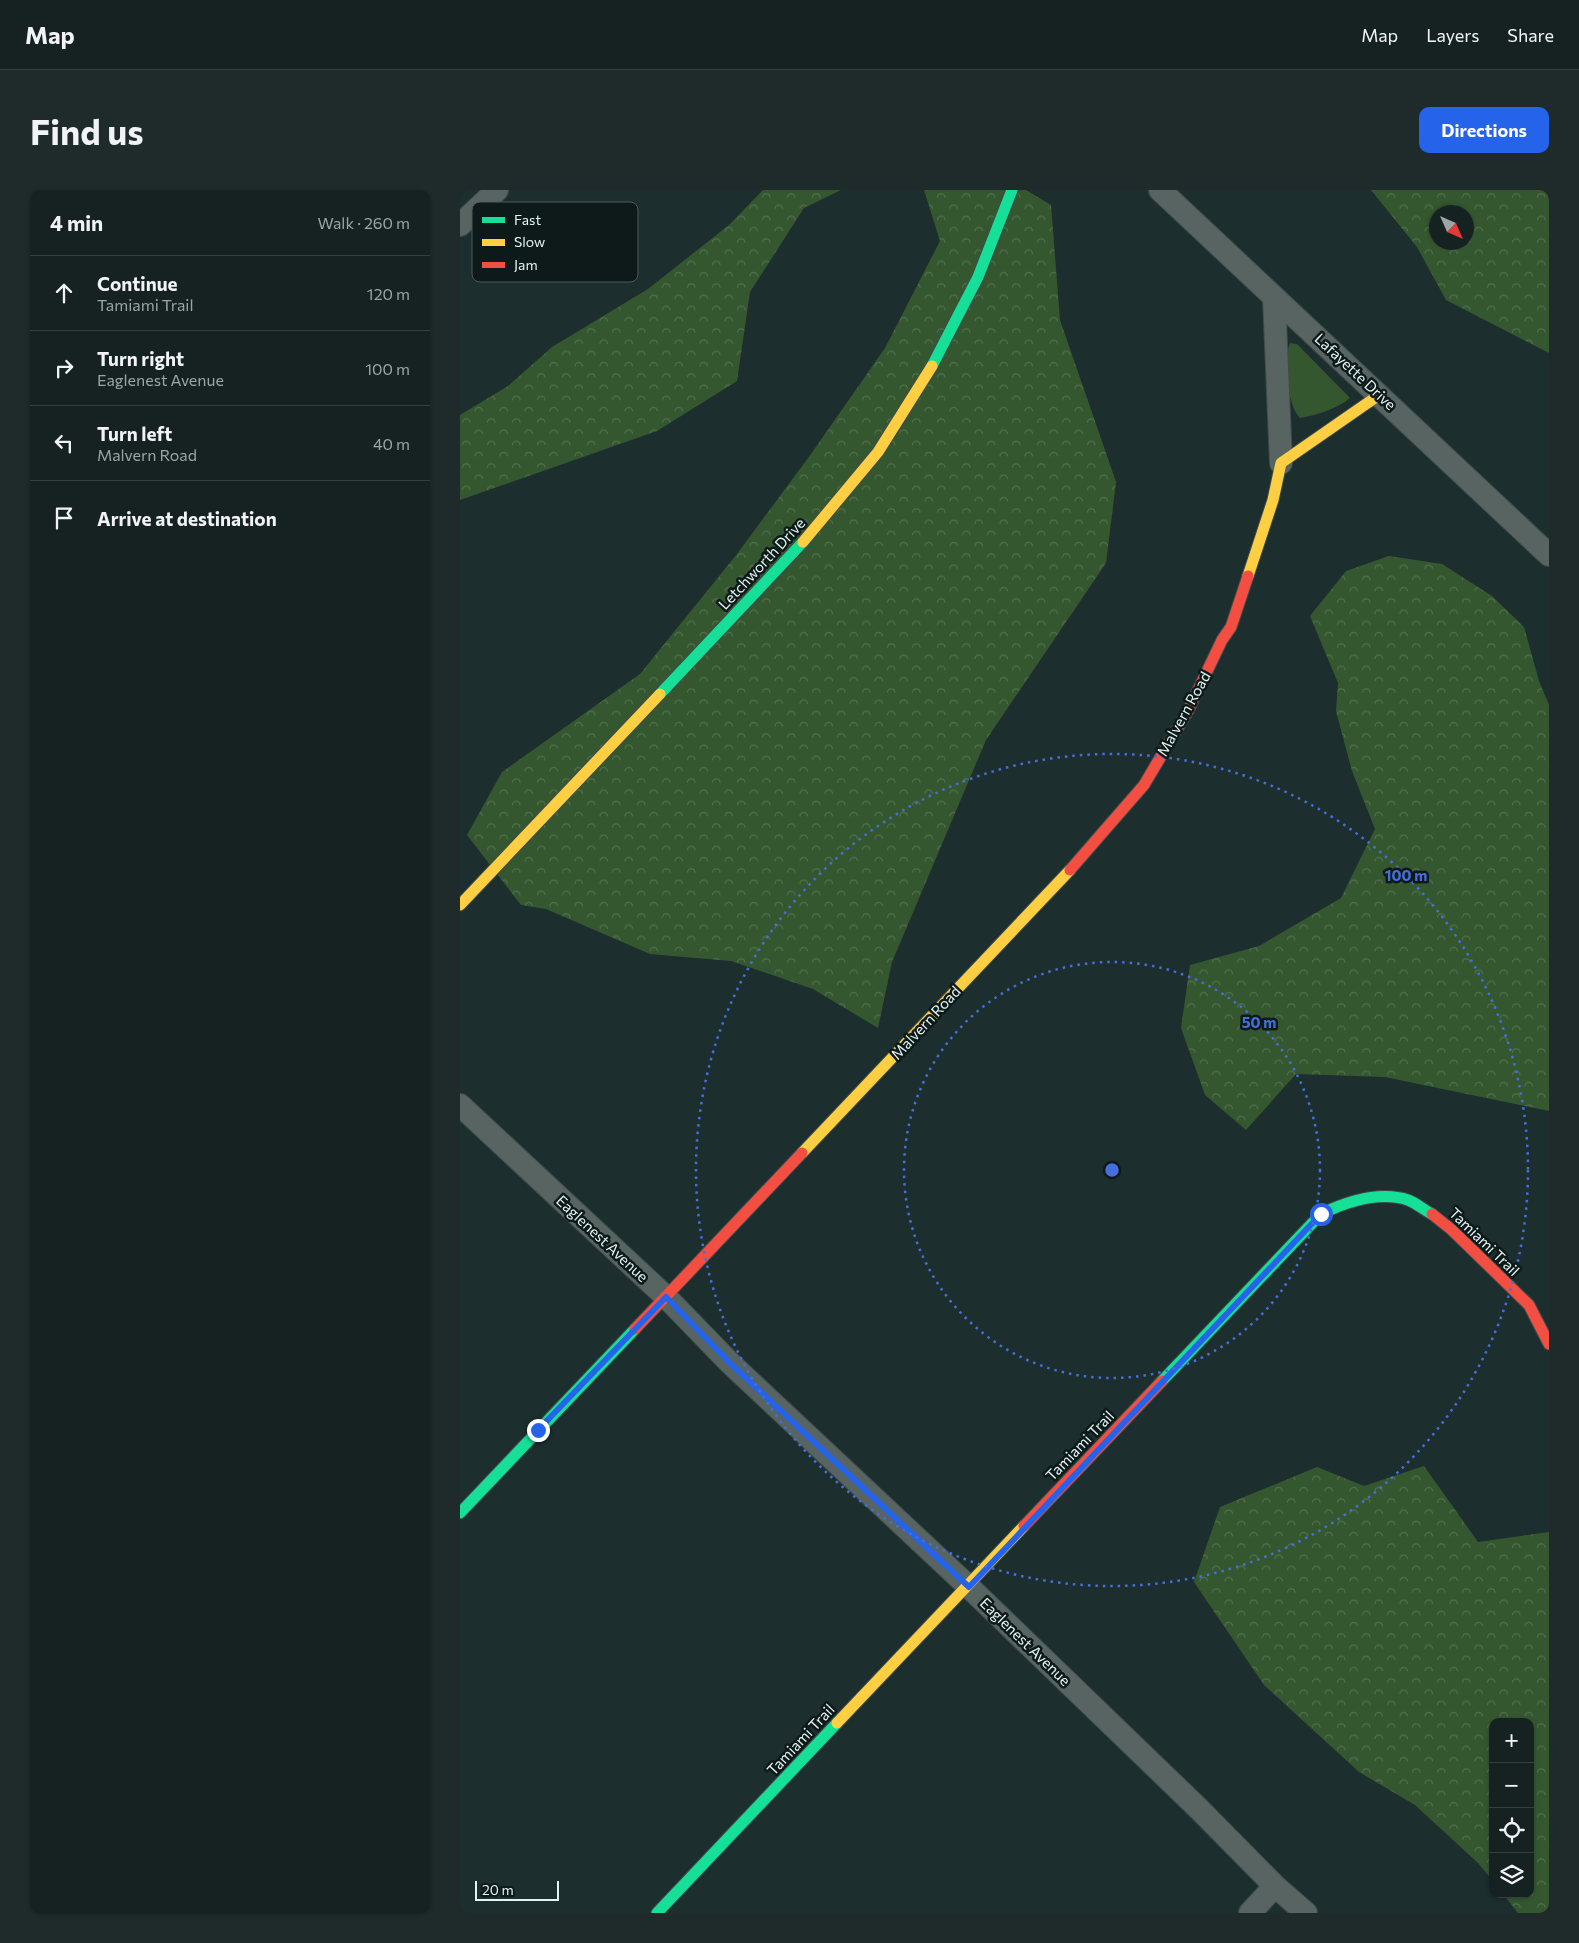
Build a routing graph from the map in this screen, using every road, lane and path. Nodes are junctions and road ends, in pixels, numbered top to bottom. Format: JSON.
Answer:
{"nodes":[{"id":1,"x":496,"y":190,"type":"edge"},
{"id":2,"x":1012,"y":190,"type":"edge"},
{"id":3,"x":1160,"y":190,"type":"edge"},
{"id":4,"x":484,"y":202,"type":"edge"},
{"id":5,"x":472,"y":213,"type":"edge"},
{"id":6,"x":460,"y":225,"type":"edge"},
{"id":7,"x":1274,"y":297,"type":"junction"},
{"id":8,"x":1379,"y":395,"type":"junction"},
{"id":9,"x":1281,"y":463,"type":"junction"},
{"id":10,"x":1549,"y":555,"type":"edge"},
{"id":11,"x":460,"y":905,"type":"edge"},
{"id":12,"x":460,"y":1105,"type":"edge"},
{"id":13,"x":666,"y":1297,"type":"junction"},
{"id":14,"x":1549,"y":1344,"type":"edge"},
{"id":15,"x":460,"y":1513,"type":"edge"},
{"id":16,"x":969,"y":1587,"type":"junction"},
{"id":17,"x":1275,"y":1886,"type":"junction"},
{"id":18,"x":657,"y":1913,"type":"edge"},
{"id":19,"x":1250,"y":1913,"type":"edge"},
{"id":20,"x":1306,"y":1913,"type":"edge"}],
"edges":[{"from":1,"to":4,"type":"street"},
{"from":2,"to":11,"type":"street","name":"Letchworth Drive"},
{"from":3,"to":7,"type":"street","name":"Lafayette Drive"},
{"from":5,"to":6,"type":"street"},
{"from":7,"to":8,"type":"street","name":"Lafayette Drive"},
{"from":7,"to":9,"type":"street","name":"Malvern Road"},
{"from":8,"to":9,"type":"street"},
{"from":8,"to":10,"type":"street","name":"Lafayette Drive"},
{"from":9,"to":13,"type":"street","name":"Malvern Road"},
{"from":12,"to":13,"type":"street","name":"Eaglenest Avenue"},
{"from":13,"to":15,"type":"street","name":"Malvern Road"},
{"from":13,"to":16,"type":"street","name":"Eaglenest Avenue"},
{"from":14,"to":16,"type":"street","name":"Tamiami Trail"},
{"from":16,"to":17,"type":"street","name":"Eaglenest Avenue"},
{"from":16,"to":18,"type":"street","name":"Tamiami Trail"},
{"from":17,"to":19,"type":"street"},
{"from":17,"to":20,"type":"street","name":"Eaglenest Avenue"}]}
